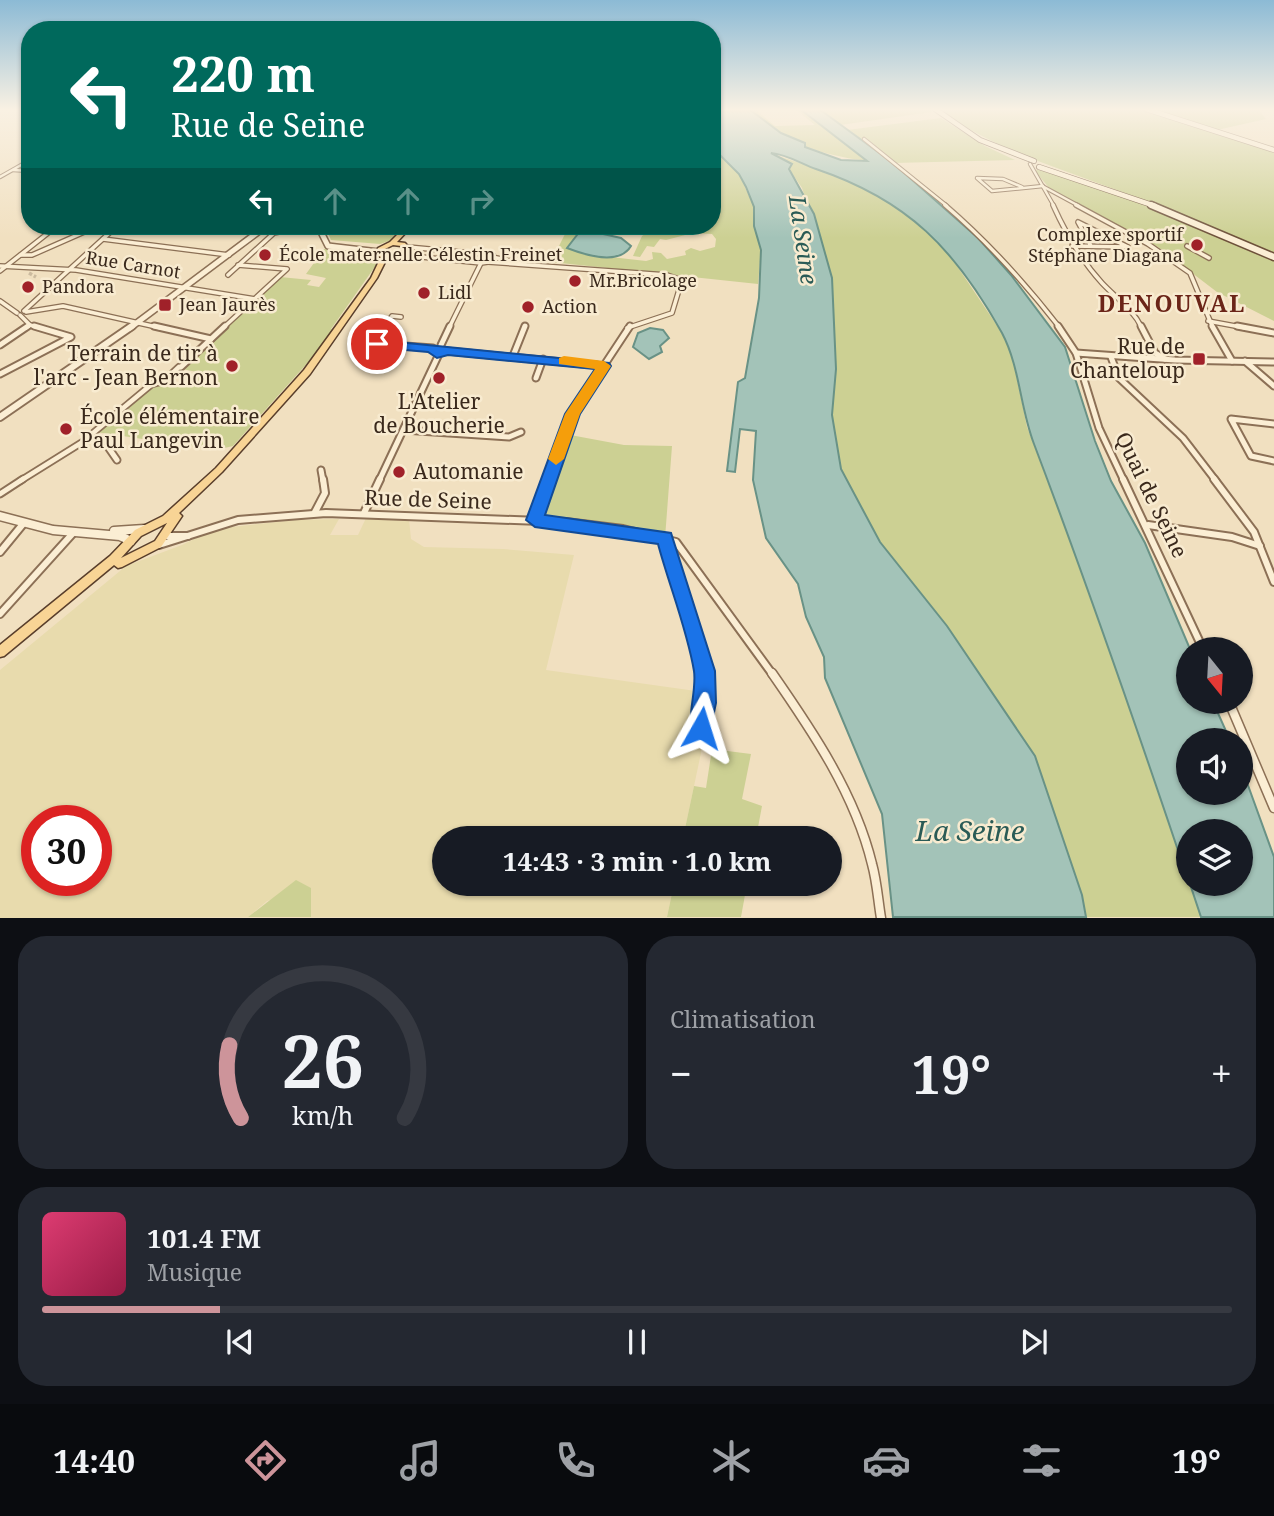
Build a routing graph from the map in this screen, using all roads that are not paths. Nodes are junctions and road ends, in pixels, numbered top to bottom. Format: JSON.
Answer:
{"nodes":[{"id":1,"x":880,"y":152,"type":"edge"},
{"id":2,"x":1007,"y":152,"type":"edge"},
{"id":3,"x":21,"y":165,"type":"edge"},
{"id":4,"x":1039,"y":168,"type":"junction"},
{"id":5,"x":13,"y":170,"type":"junction"},
{"id":6,"x":21,"y":171,"type":"edge"},
{"id":7,"x":0,"y":177,"type":"edge"},
{"id":8,"x":1043,"y":186,"type":"junction"},
{"id":9,"x":1021,"y":187,"type":"junction"},
{"id":10,"x":1060,"y":196,"type":"junction"},
{"id":11,"x":1049,"y":197,"type":"junction"},
{"id":12,"x":46,"y":235,"type":"edge"},
{"id":13,"x":78,"y":235,"type":"edge"},
{"id":14,"x":107,"y":235,"type":"edge"},
{"id":15,"x":247,"y":235,"type":"edge"},
{"id":16,"x":272,"y":235,"type":"edge"},
{"id":17,"x":322,"y":235,"type":"edge"},
{"id":18,"x":400,"y":235,"type":"edge"},
{"id":19,"x":408,"y":235,"type":"edge"},
{"id":20,"x":103,"y":239,"type":"junction"},
{"id":21,"x":392,"y":243,"type":"junction"},
{"id":22,"x":405,"y":245,"type":"junction"},
{"id":23,"x":1072,"y":246,"type":"junction"},
{"id":24,"x":1091,"y":246,"type":"junction"},
{"id":25,"x":1186,"y":246,"type":"dead end"},
{"id":26,"x":382,"y":252,"type":"junction"},
{"id":27,"x":478,"y":253,"type":"junction"},
{"id":28,"x":20,"y":255,"type":"junction"},
{"id":29,"x":229,"y":255,"type":"junction"},
{"id":30,"x":402,"y":255,"type":"junction"},
{"id":31,"x":393,"y":257,"type":"junction"},
{"id":32,"x":492,"y":257,"type":"junction"},
{"id":33,"x":1274,"y":257,"type":"edge"},
{"id":34,"x":1209,"y":258,"type":"dead end"},
{"id":35,"x":473,"y":260,"type":"junction"},
{"id":36,"x":488,"y":262,"type":"junction"},
{"id":37,"x":481,"y":263,"type":"junction"},
{"id":38,"x":526,"y":264,"type":"junction"},
{"id":39,"x":238,"y":265,"type":"junction"},
{"id":40,"x":2,"y":268,"type":"edge"},
{"id":41,"x":71,"y":270,"type":"junction"},
{"id":42,"x":228,"y":275,"type":"dead end"},
{"id":43,"x":1192,"y":275,"type":"joint"},
{"id":44,"x":374,"y":278,"type":"junction"},
{"id":45,"x":184,"y":288,"type":"junction"},
{"id":46,"x":255,"y":299,"type":"junction"},
{"id":47,"x":0,"y":301,"type":"edge"},
{"id":48,"x":22,"y":313,"type":"junction"},
{"id":49,"x":401,"y":317,"type":"dead end"},
{"id":50,"x":1208,"y":321,"type":"junction"},
{"id":51,"x":138,"y":323,"type":"junction"},
{"id":52,"x":30,"y":325,"type":"junction"},
{"id":53,"x":525,"y":326,"type":"dead end"},
{"id":54,"x":1274,"y":333,"type":"edge"},
{"id":55,"x":211,"y":339,"type":"junction"},
{"id":56,"x":0,"y":345,"type":"edge"},
{"id":57,"x":441,"y":345,"type":"junction"},
{"id":58,"x":433,"y":348,"type":"junction"},
{"id":59,"x":1152,"y":348,"type":"junction"},
{"id":60,"x":447,"y":351,"type":"junction"},
{"id":61,"x":439,"y":354,"type":"junction"},
{"id":62,"x":1076,"y":354,"type":"junction"},
{"id":63,"x":513,"y":356,"type":"junction"},
{"id":64,"x":1113,"y":357,"type":"junction"},
{"id":65,"x":1160,"y":358,"type":"junction"},
{"id":66,"x":543,"y":359,"type":"junction"},
{"id":67,"x":1245,"y":360,"type":"junction"},
{"id":68,"x":1232,"y":361,"type":"junction"},
{"id":69,"x":1274,"y":362,"type":"edge"},
{"id":70,"x":604,"y":366,"type":"junction"},
{"id":71,"x":180,"y":367,"type":"joint"},
{"id":72,"x":307,"y":372,"type":"junction"},
{"id":73,"x":0,"y":374,"type":"edge"},
{"id":74,"x":536,"y":378,"type":"dead end"},
{"id":75,"x":1274,"y":386,"type":"edge"},
{"id":76,"x":0,"y":417,"type":"edge"},
{"id":77,"x":1274,"y":424,"type":"edge"},
{"id":78,"x":404,"y":430,"type":"junction"},
{"id":79,"x":522,"y":432,"type":"dead end"},
{"id":80,"x":107,"y":447,"type":"dead end"},
{"id":81,"x":117,"y":460,"type":"dead end"},
{"id":82,"x":1274,"y":461,"type":"edge"},
{"id":83,"x":321,"y":470,"type":"dead end"},
{"id":84,"x":0,"y":494,"type":"edge"},
{"id":85,"x":315,"y":512,"type":"junction"},
{"id":86,"x":364,"y":513,"type":"junction"},
{"id":87,"x":0,"y":516,"type":"edge"},
{"id":88,"x":535,"y":520,"type":"junction"},
{"id":89,"x":23,"y":524,"type":"junction"},
{"id":90,"x":1148,"y":526,"type":"junction"},
{"id":91,"x":150,"y":528,"type":"junction"},
{"id":92,"x":78,"y":533,"type":"junction"},
{"id":93,"x":164,"y":535,"type":"junction"},
{"id":94,"x":191,"y":536,"type":"junction"},
{"id":95,"x":665,"y":538,"type":"junction"},
{"id":96,"x":133,"y":545,"type":"junction"},
{"id":97,"x":1260,"y":546,"type":"junction"},
{"id":98,"x":154,"y":547,"type":"junction"},
{"id":99,"x":0,"y":552,"type":"edge"},
{"id":100,"x":1274,"y":582,"type":"edge"},
{"id":101,"x":0,"y":614,"type":"edge"},
{"id":102,"x":1198,"y":637,"type":"edge"},
{"id":103,"x":0,"y":652,"type":"edge"},
{"id":104,"x":0,"y":660,"type":"edge"},
{"id":105,"x":786,"y":693,"type":"joint"},
{"id":106,"x":1234,"y":714,"type":"edge"},
{"id":107,"x":701,"y":728,"type":"dead end"},
{"id":108,"x":1274,"y":808,"type":"edge"},
{"id":109,"x":881,"y":918,"type":"edge"}],
"edges":[{"from":1,"to":62,"type":"street","name":"Quai de Seine"},
{"from":2,"to":4,"type":"main road"},
{"from":3,"to":5,"type":"street"},
{"from":4,"to":8,"type":"street"},
{"from":4,"to":33,"type":"main road"},
{"from":5,"to":6,"type":"street"},
{"from":5,"to":7,"type":"street"},
{"from":8,"to":9,"type":"street"},
{"from":8,"to":10,"type":"street"},
{"from":8,"to":11,"type":"street"},
{"from":9,"to":9,"type":"street"},
{"from":10,"to":11,"type":"street"},
{"from":10,"to":43,"type":"street"},
{"from":11,"to":23,"type":"street"},
{"from":12,"to":28,"type":"street"},
{"from":13,"to":28,"type":"street"},
{"from":14,"to":20,"type":"street"},
{"from":15,"to":29,"type":"street"},
{"from":16,"to":39,"type":"street"},
{"from":17,"to":26,"type":"street"},
{"from":18,"to":21,"type":"main road"},
{"from":19,"to":22,"type":"main road"},
{"from":20,"to":29,"type":"street"},
{"from":20,"to":41,"type":"street"},
{"from":21,"to":22,"type":"main road"},
{"from":21,"to":26,"type":"main road"},
{"from":22,"to":27,"type":"street"},
{"from":22,"to":30,"type":"main road"},
{"from":23,"to":24,"type":"street"},
{"from":23,"to":59,"type":"street"},
{"from":24,"to":24,"type":"street"},
{"from":25,"to":34,"type":"street"},
{"from":26,"to":31,"type":"main road"},
{"from":26,"to":44,"type":"main road"},
{"from":27,"to":32,"type":"street"},
{"from":27,"to":35,"type":"street"},
{"from":28,"to":40,"type":"street"},
{"from":29,"to":45,"type":"street"},
{"from":30,"to":31,"type":"main road"},
{"from":30,"to":35,"type":"street"},
{"from":31,"to":44,"type":"main road"},
{"from":32,"to":36,"type":"street"},
{"from":32,"to":38,"type":"street"},
{"from":35,"to":37,"type":"street"},
{"from":36,"to":37,"type":"street"},
{"from":36,"to":38,"type":"street"},
{"from":37,"to":57,"type":"street"},
{"from":38,"to":70,"type":"street"},
{"from":39,"to":42,"type":"street"},
{"from":39,"to":46,"type":"street"},
{"from":40,"to":41,"type":"street","name":"Rue Carnot"},
{"from":41,"to":45,"type":"street","name":"Rue Carnot"},
{"from":41,"to":48,"type":"street"},
{"from":43,"to":50,"type":"street"},
{"from":44,"to":72,"type":"main road"},
{"from":45,"to":46,"type":"street","name":"Rue Carnot"},
{"from":45,"to":51,"type":"street"},
{"from":46,"to":55,"type":"street"},
{"from":47,"to":48,"type":"street"},
{"from":48,"to":51,"type":"street"},
{"from":48,"to":52,"type":"street"},
{"from":49,"to":58,"type":"street"},
{"from":50,"to":54,"type":"street"},
{"from":50,"to":68,"type":"street"},
{"from":51,"to":55,"type":"street"},
{"from":51,"to":76,"type":"street"},
{"from":52,"to":56,"type":"street"},
{"from":52,"to":73,"type":"street"},
{"from":53,"to":63,"type":"street"},
{"from":55,"to":71,"type":"street"},
{"from":57,"to":58,"type":"street"},
{"from":57,"to":60,"type":"street"},
{"from":58,"to":61,"type":"street"},
{"from":59,"to":64,"type":"street"},
{"from":59,"to":65,"type":"street"},
{"from":60,"to":61,"type":"street"},
{"from":60,"to":63,"type":"street"},
{"from":61,"to":78,"type":"street"},
{"from":62,"to":64,"type":"street"},
{"from":62,"to":90,"type":"street","name":"Quai de Seine"},
{"from":63,"to":66,"type":"street"},
{"from":64,"to":65,"type":"street"},
{"from":64,"to":97,"type":"street"},
{"from":65,"to":68,"type":"street"},
{"from":66,"to":70,"type":"street"},
{"from":66,"to":74,"type":"street"},
{"from":67,"to":68,"type":"street"},
{"from":67,"to":69,"type":"street"},
{"from":67,"to":75,"type":"street"},
{"from":70,"to":88,"type":"street"},
{"from":71,"to":84,"type":"street"},
{"from":72,"to":91,"type":"main road"},
{"from":72,"to":93,"type":"main road"},
{"from":77,"to":82,"type":"street"},
{"from":78,"to":79,"type":"street"},
{"from":78,"to":86,"type":"street"},
{"from":80,"to":81,"type":"street"},
{"from":83,"to":85,"type":"street"},
{"from":85,"to":86,"type":"street","name":"Rue de Seine"},
{"from":85,"to":94,"type":"street","name":"Rue de Seine"},
{"from":86,"to":88,"type":"street","name":"Rue de Seine"},
{"from":87,"to":89,"type":"street"},
{"from":88,"to":95,"type":"street","name":"Rue de Seine"},
{"from":89,"to":92,"type":"street"},
{"from":89,"to":99,"type":"street"},
{"from":90,"to":97,"type":"street"},
{"from":90,"to":102,"type":"street","name":"Quai de Seine"},
{"from":91,"to":92,"type":"street"},
{"from":91,"to":93,"type":"main road"},
{"from":91,"to":96,"type":"main road"},
{"from":92,"to":96,"type":"street"},
{"from":92,"to":101,"type":"street"},
{"from":93,"to":94,"type":"street","name":"Rue de Seine"},
{"from":93,"to":98,"type":"main road"},
{"from":94,"to":98,"type":"street","name":"Rue de Seine"},
{"from":95,"to":105,"type":"street"},
{"from":95,"to":107,"type":"street"},
{"from":96,"to":98,"type":"main road"},
{"from":96,"to":103,"type":"main road"},
{"from":96,"to":104,"type":"main road"},
{"from":97,"to":100,"type":"street"},
{"from":105,"to":109,"type":"street"},
{"from":106,"to":108,"type":"street"}]}
